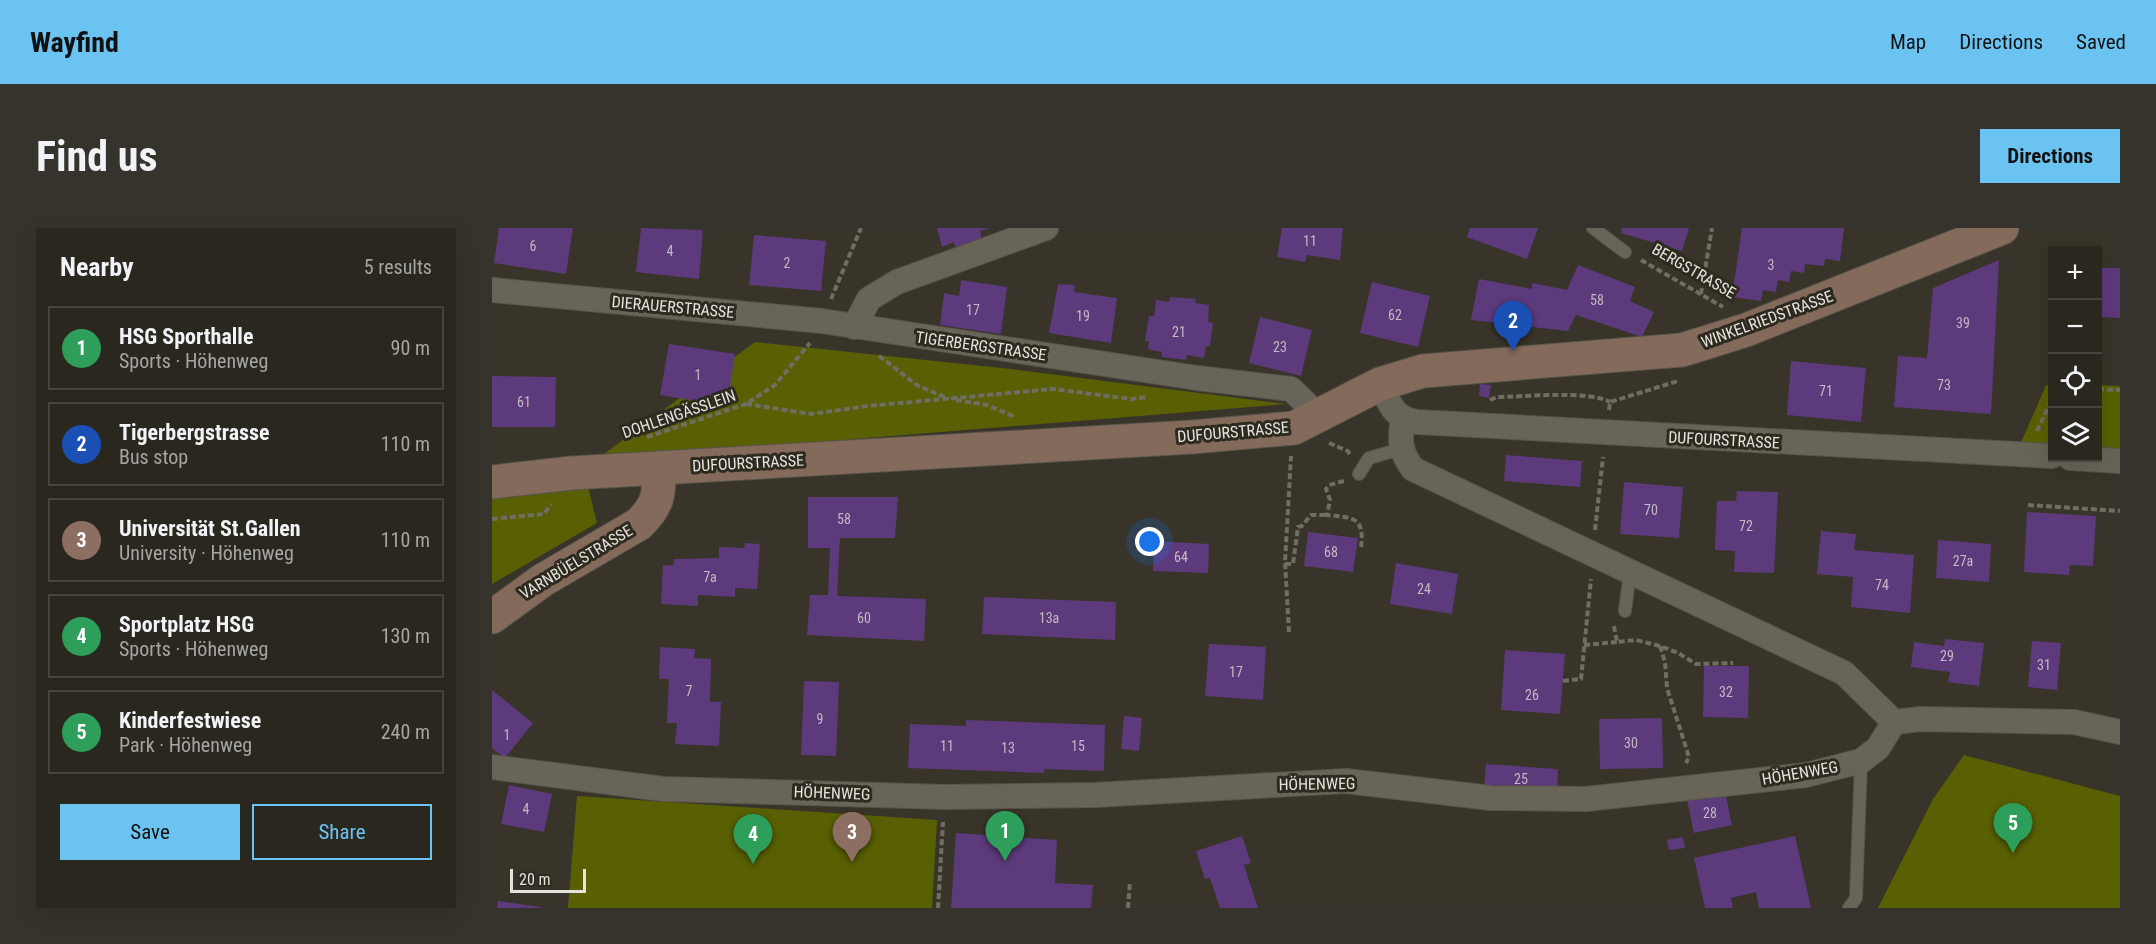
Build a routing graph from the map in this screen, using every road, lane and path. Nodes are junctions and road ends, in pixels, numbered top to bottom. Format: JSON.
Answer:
{"nodes":[{"id":1,"x":861,"y":228,"type":"edge"},
{"id":2,"x":1046,"y":228,"type":"edge"},
{"id":3,"x":1593,"y":228,"type":"edge"},
{"id":4,"x":1712,"y":228,"type":"edge"},
{"id":5,"x":2002,"y":228,"type":"edge"},
{"id":6,"x":1630,"y":254,"type":"joint"},
{"id":7,"x":492,"y":290,"type":"edge"},
{"id":8,"x":834,"y":292,"type":"dead end"},
{"id":9,"x":1701,"y":294,"type":"junction"},
{"id":10,"x":1730,"y":311,"type":"dead end"},
{"id":11,"x":854,"y":327,"type":"junction"},
{"id":12,"x":811,"y":341,"type":"dead end"},
{"id":13,"x":871,"y":350,"type":"dead end"},
{"id":14,"x":1380,"y":384,"type":"junction"},
{"id":15,"x":1053,"y":389,"type":"dead end"},
{"id":16,"x":2102,"y":389,"type":"edge"},
{"id":17,"x":2120,"y":390,"type":"edge"},
{"id":18,"x":1497,"y":397,"type":"dead end"},
{"id":19,"x":951,"y":399,"type":"junction"},
{"id":20,"x":1610,"y":402,"type":"dead end"},
{"id":21,"x":746,"y":404,"type":"junction"},
{"id":22,"x":2048,"y":408,"type":"edge"},
{"id":23,"x":1403,"y":419,"type":"junction"},
{"id":24,"x":1025,"y":420,"type":"dead end"},
{"id":25,"x":1320,"y":428,"type":"junction"},
{"id":26,"x":2036,"y":433,"type":"dead end"},
{"id":27,"x":636,"y":441,"type":"dead end"},
{"id":28,"x":1292,"y":448,"type":"dead end"},
{"id":29,"x":1604,"y":448,"type":"dead end"},
{"id":30,"x":1401,"y":449,"type":"junction"},
{"id":31,"x":1348,"y":451,"type":"dead end"},
{"id":32,"x":2048,"y":456,"type":"edge"},
{"id":33,"x":2102,"y":460,"type":"edge"},
{"id":34,"x":2120,"y":461,"type":"edge"},
{"id":35,"x":659,"y":468,"type":"junction"},
{"id":36,"x":1359,"y":474,"type":"joint"},
{"id":37,"x":492,"y":482,"type":"edge"},
{"id":38,"x":2028,"y":505,"type":"dead end"},
{"id":39,"x":2120,"y":511,"type":"edge"},
{"id":40,"x":1327,"y":514,"type":"junction"},
{"id":41,"x":1594,"y":540,"type":"dead end"},
{"id":42,"x":1361,"y":548,"type":"dead end"},
{"id":43,"x":1285,"y":564,"type":"junction"},
{"id":44,"x":1630,"y":572,"type":"junction"},
{"id":45,"x":1591,"y":577,"type":"dead end"},
{"id":46,"x":1627,"y":598,"type":"junction"},
{"id":47,"x":1625,"y":611,"type":"dead end"},
{"id":48,"x":492,"y":617,"type":"edge"},
{"id":49,"x":1289,"y":632,"type":"dead end"},
{"id":50,"x":1617,"y":642,"type":"junction"},
{"id":51,"x":1584,"y":645,"type":"junction"},
{"id":52,"x":1660,"y":646,"type":"junction"},
{"id":53,"x":1733,"y":663,"type":"dead end"},
{"id":54,"x":1563,"y":681,"type":"dead end"},
{"id":55,"x":1894,"y":722,"type":"junction"},
{"id":56,"x":2120,"y":732,"type":"edge"},
{"id":57,"x":1861,"y":761,"type":"junction"},
{"id":58,"x":1684,"y":767,"type":"dead end"},
{"id":59,"x":492,"y":768,"type":"edge"},
{"id":60,"x":945,"y":796,"type":"junction"},
{"id":61,"x":1130,"y":881,"type":"dead end"},
{"id":62,"x":938,"y":908,"type":"edge"},
{"id":63,"x":1128,"y":908,"type":"edge"},
{"id":64,"x":1849,"y":908,"type":"edge"}],
"edges":[{"from":1,"to":8,"type":"path"},
{"from":2,"to":11,"type":"street"},
{"from":3,"to":6,"type":"lane","name":"BERGSTRASSE"},
{"from":4,"to":9,"type":"path"},
{"from":5,"to":14,"type":"street","name":"WINKELRIEDSTRASSE"},
{"from":6,"to":9,"type":"path","name":"BERGSTRASSE"},
{"from":7,"to":11,"type":"street","name":"DIERAUERSTRASSE"},
{"from":9,"to":10,"type":"path","name":"BERGSTRASSE"},
{"from":11,"to":25,"type":"street","name":"TIGERBERGSTRASSE"},
{"from":12,"to":21,"type":"path","name":"DOHLENGÄSSLEIN"},
{"from":13,"to":19,"type":"path"},
{"from":14,"to":23,"type":"street"},
{"from":14,"to":25,"type":"street","name":"DUFOURSTRASSE"},
{"from":15,"to":19,"type":"path"},
{"from":16,"to":17,"type":"path"},
{"from":18,"to":20,"type":"path"},
{"from":19,"to":21,"type":"path"},
{"from":19,"to":24,"type":"path"},
{"from":21,"to":27,"type":"path","name":"DOHLENGÄSSLEIN"},
{"from":22,"to":26,"type":"path"},
{"from":23,"to":30,"type":"street"},
{"from":23,"to":32,"type":"street","name":"DUFOURSTRASSE"},
{"from":25,"to":31,"type":"path"},
{"from":25,"to":35,"type":"street","name":"DUFOURSTRASSE"},
{"from":28,"to":43,"type":"path"},
{"from":29,"to":41,"type":"path"},
{"from":30,"to":36,"type":"lane"},
{"from":30,"to":44,"type":"street"},
{"from":33,"to":34,"type":"street"},
{"from":35,"to":37,"type":"street","name":"DUFOURSTRASSE"},
{"from":35,"to":48,"type":"street","name":"VARNBÜELSTRASSE"},
{"from":36,"to":40,"type":"path"},
{"from":38,"to":39,"type":"path"},
{"from":40,"to":42,"type":"path"},
{"from":40,"to":43,"type":"path"},
{"from":43,"to":49,"type":"path"},
{"from":44,"to":46,"type":"lane"},
{"from":44,"to":55,"type":"street"},
{"from":45,"to":51,"type":"path"},
{"from":46,"to":47,"type":"lane"},
{"from":46,"to":50,"type":"path"},
{"from":50,"to":51,"type":"path"},
{"from":50,"to":52,"type":"path"},
{"from":51,"to":54,"type":"path"},
{"from":52,"to":53,"type":"path"},
{"from":52,"to":58,"type":"path"},
{"from":55,"to":56,"type":"street"},
{"from":55,"to":57,"type":"street","name":"HÖHENWEG"},
{"from":57,"to":60,"type":"street","name":"HÖHENWEG"},
{"from":57,"to":64,"type":"lane"},
{"from":59,"to":60,"type":"street","name":"HÖHENWEG"},
{"from":60,"to":62,"type":"path"},
{"from":61,"to":63,"type":"path"}]}
